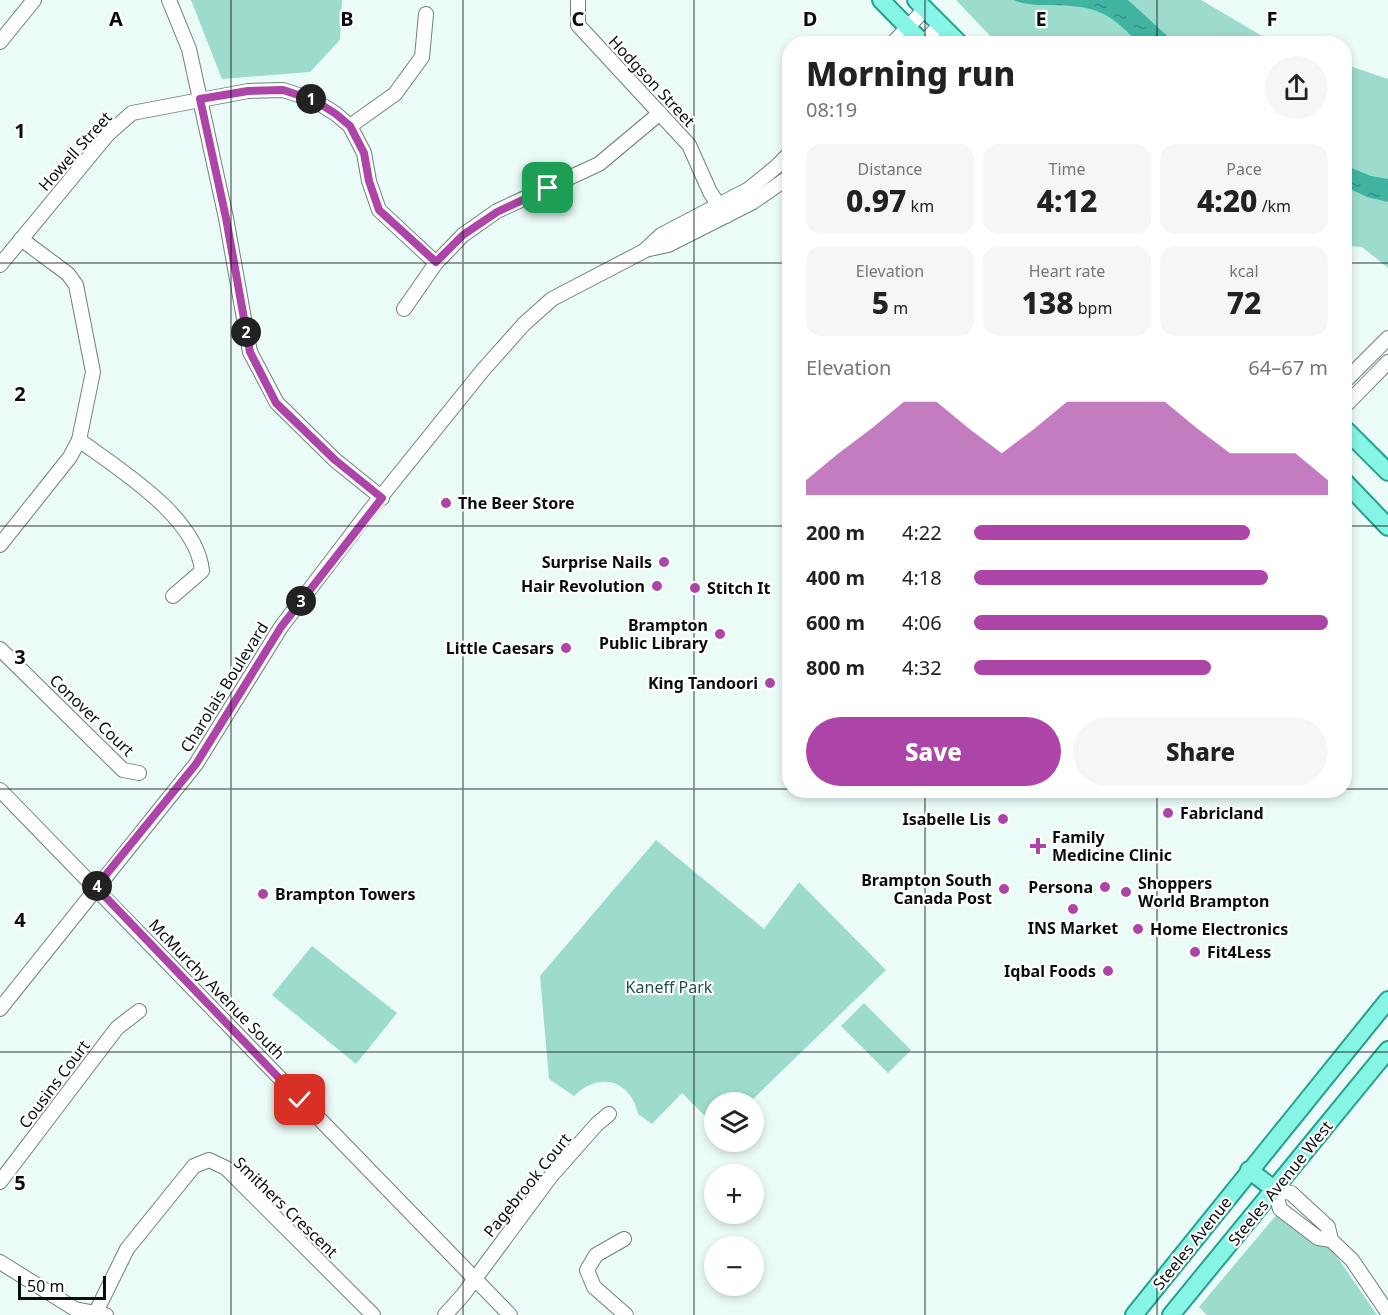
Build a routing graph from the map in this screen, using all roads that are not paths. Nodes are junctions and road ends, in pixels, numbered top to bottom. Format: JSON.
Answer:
{"nodes":[{"id":1,"x":34,"y":0,"type":"edge"},
{"id":2,"x":168,"y":0,"type":"edge"},
{"id":3,"x":578,"y":0,"type":"edge"},
{"id":4,"x":881,"y":0,"type":"edge"},
{"id":5,"x":920,"y":4,"type":"edge"},
{"id":6,"x":426,"y":14,"type":"dead end"},
{"id":7,"x":940,"y":25,"type":"junction"},
{"id":8,"x":908,"y":27,"type":"junction"},
{"id":9,"x":900,"y":36,"type":"edge"},
{"id":10,"x":916,"y":36,"type":"edge"},
{"id":11,"x":930,"y":36,"type":"edge"},
{"id":12,"x":952,"y":36,"type":"edge"},
{"id":13,"x":0,"y":42,"type":"edge"},
{"id":14,"x":200,"y":99,"type":"junction"},
{"id":15,"x":660,"y":113,"type":"junction"},
{"id":16,"x":350,"y":126,"type":"junction"},
{"id":17,"x":782,"y":161,"type":"edge"},
{"id":18,"x":782,"y":182,"type":"edge"},
{"id":19,"x":722,"y":210,"type":"junction"},
{"id":20,"x":21,"y":239,"type":"junction"},
{"id":21,"x":436,"y":262,"type":"junction"},
{"id":22,"x":0,"y":265,"type":"edge"},
{"id":23,"x":404,"y":309,"type":"dead end"},
{"id":24,"x":1388,"y":338,"type":"edge"},
{"id":25,"x":1388,"y":362,"type":"edge"},
{"id":26,"x":1352,"y":374,"type":"edge"},
{"id":27,"x":1352,"y":399,"type":"edge"},
{"id":28,"x":1352,"y":436,"type":"edge"},
{"id":29,"x":79,"y":440,"type":"junction"},
{"id":30,"x":1388,"y":472,"type":"edge"},
{"id":31,"x":1352,"y":489,"type":"edge"},
{"id":32,"x":382,"y":498,"type":"junction"},
{"id":33,"x":1388,"y":527,"type":"edge"},
{"id":34,"x":0,"y":545,"type":"edge"},
{"id":35,"x":173,"y":596,"type":"dead end"},
{"id":36,"x":0,"y":649,"type":"edge"},
{"id":37,"x":139,"y":773,"type":"dead end"},
{"id":38,"x":0,"y":790,"type":"edge"},
{"id":39,"x":96,"y":887,"type":"junction"},
{"id":40,"x":1388,"y":1000,"type":"edge"},
{"id":41,"x":0,"y":1009,"type":"edge"},
{"id":42,"x":139,"y":1011,"type":"dead end"},
{"id":43,"x":1388,"y":1050,"type":"edge"},
{"id":44,"x":609,"y":1114,"type":"dead end"},
{"id":45,"x":1250,"y":1170,"type":"junction"},
{"id":46,"x":0,"y":1182,"type":"edge"},
{"id":47,"x":1275,"y":1190,"type":"junction"},
{"id":48,"x":624,"y":1239,"type":"dead end"},
{"id":49,"x":0,"y":1262,"type":"edge"},
{"id":50,"x":474,"y":1280,"type":"junction"},
{"id":51,"x":101,"y":1313,"type":"edge"},
{"id":52,"x":1388,"y":1313,"type":"edge"},
{"id":53,"x":373,"y":1315,"type":"edge"},
{"id":54,"x":445,"y":1315,"type":"edge"},
{"id":55,"x":510,"y":1315,"type":"edge"},
{"id":56,"x":626,"y":1315,"type":"edge"},
{"id":57,"x":1134,"y":1315,"type":"edge"},
{"id":58,"x":1171,"y":1315,"type":"edge"}],
"edges":[{"from":1,"to":13,"type":"street"},
{"from":2,"to":14,"type":"street"},
{"from":3,"to":15,"type":"street","name":"Hodgson Street"},
{"from":4,"to":8,"type":"main road"},
{"from":5,"to":7,"type":"main road"},
{"from":5,"to":8,"type":"street"},
{"from":6,"to":16,"type":"street"},
{"from":7,"to":11,"type":"street"},
{"from":7,"to":12,"type":"main road"},
{"from":8,"to":9,"type":"street"},
{"from":8,"to":10,"type":"main road"},
{"from":14,"to":16,"type":"street","name":"Howell Street"},
{"from":14,"to":20,"type":"street","name":"Howell Street"},
{"from":14,"to":32,"type":"street"},
{"from":15,"to":19,"type":"street","name":"Hodgson Street"},
{"from":15,"to":21,"type":"street"},
{"from":16,"to":21,"type":"street"},
{"from":17,"to":19,"type":"street","name":"Charolais Boulevard"},
{"from":18,"to":19,"type":"street","name":"Charolais Boulevard"},
{"from":19,"to":32,"type":"street","name":"Charolais Boulevard"},
{"from":20,"to":22,"type":"street","name":"Howell Street"},
{"from":20,"to":29,"type":"street"},
{"from":21,"to":23,"type":"street"},
{"from":24,"to":26,"type":"street"},
{"from":25,"to":27,"type":"street"},
{"from":28,"to":30,"type":"main road"},
{"from":29,"to":34,"type":"street"},
{"from":29,"to":35,"type":"street"},
{"from":31,"to":33,"type":"main road"},
{"from":32,"to":39,"type":"street","name":"Charolais Boulevard"},
{"from":36,"to":37,"type":"street","name":"Conover Court"},
{"from":38,"to":39,"type":"street","name":"McMurchy Avenue South"},
{"from":39,"to":41,"type":"street","name":"Charolais Boulevard"},
{"from":39,"to":50,"type":"street","name":"McMurchy Avenue South"},
{"from":40,"to":45,"type":"main road","name":"Steeles Avenue West"},
{"from":42,"to":46,"type":"street","name":"Cousins Court"},
{"from":43,"to":47,"type":"main road","name":"Steeles Avenue West"},
{"from":44,"to":50,"type":"street","name":"Pagebrook Court"},
{"from":45,"to":47,"type":"main road"},
{"from":45,"to":57,"type":"main road","name":"Steeles Avenue"},
{"from":47,"to":52,"type":"street"},
{"from":47,"to":58,"type":"main road","name":"Steeles Avenue West"},
{"from":48,"to":56,"type":"street"},
{"from":49,"to":51,"type":"street"},
{"from":50,"to":54,"type":"street","name":"Pagebrook Court"},
{"from":50,"to":55,"type":"street","name":"McMurchy Avenue South"},
{"from":51,"to":53,"type":"street","name":"Smithers Crescent"}]}
